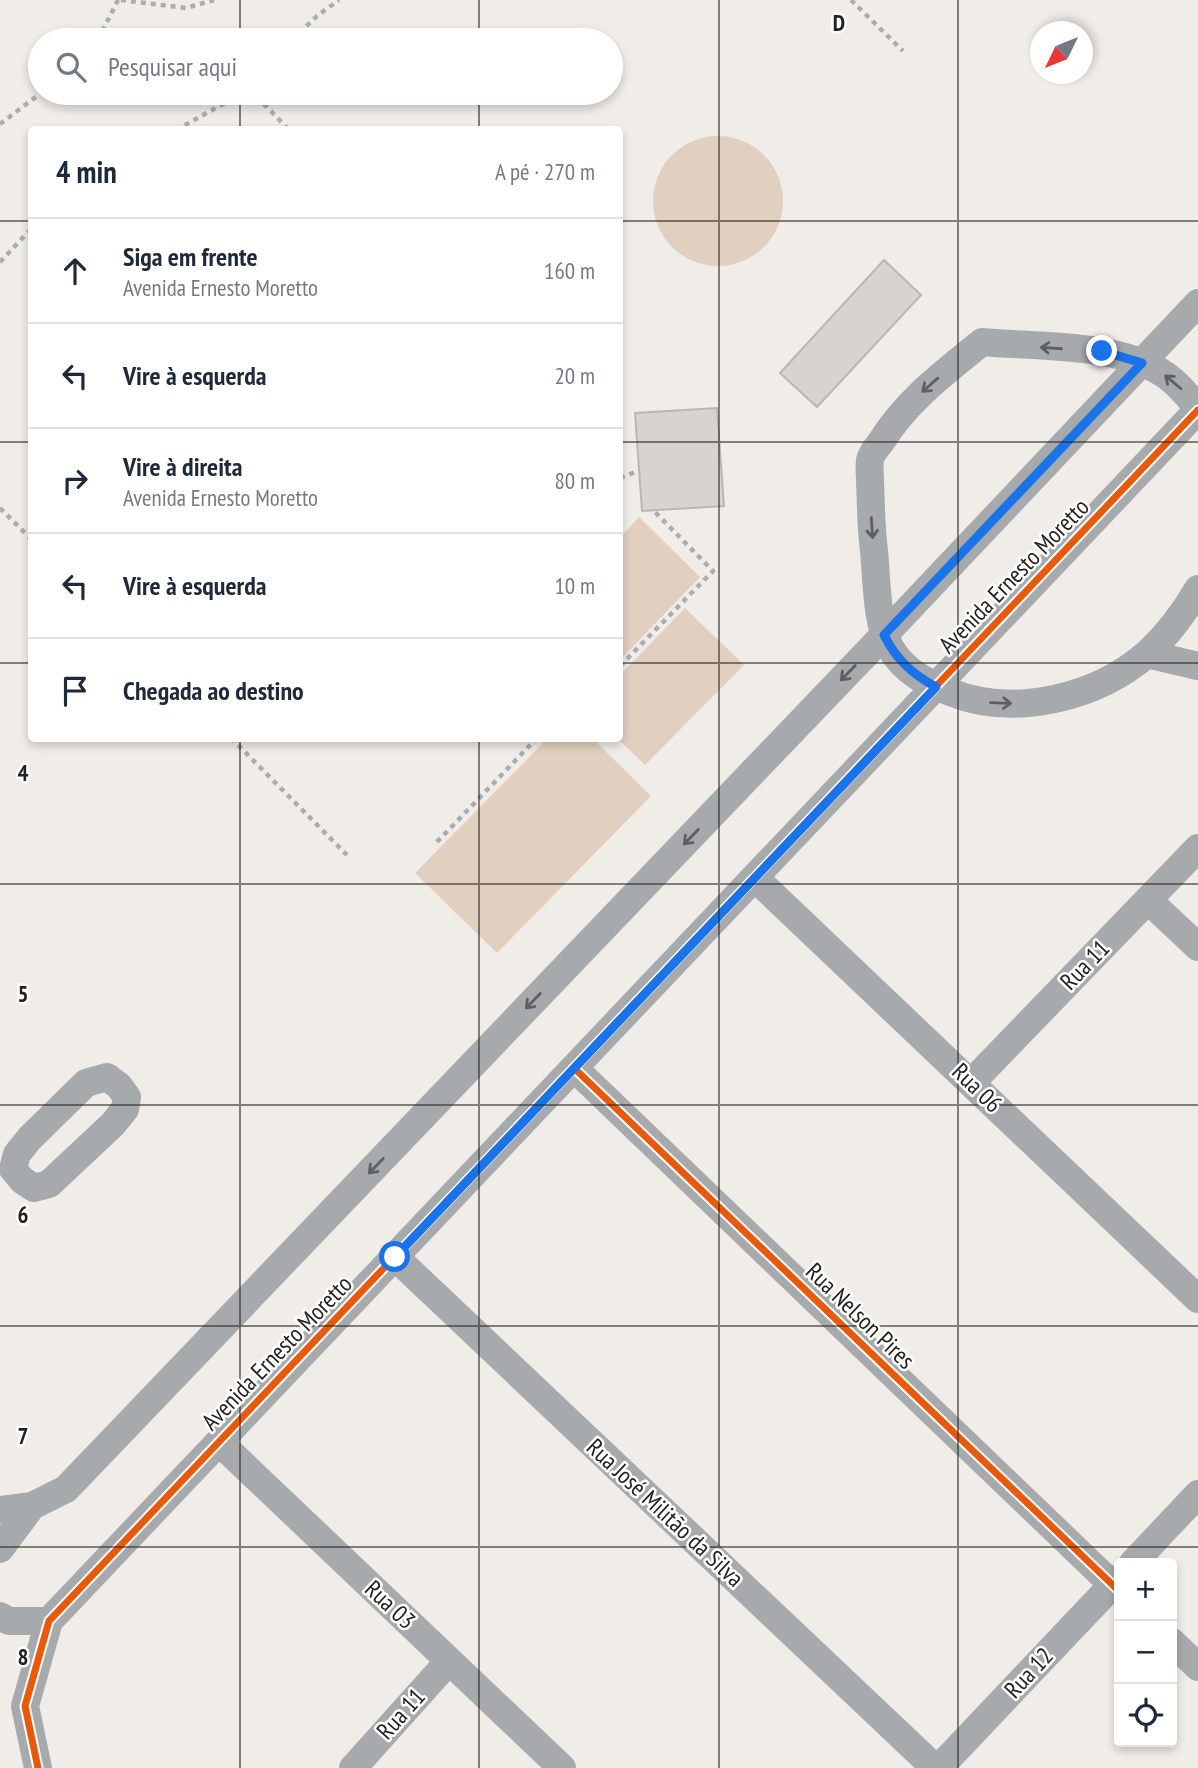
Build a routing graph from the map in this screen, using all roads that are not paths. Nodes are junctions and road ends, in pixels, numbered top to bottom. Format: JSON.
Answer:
{"nodes":[{"id":1,"x":1198,"y":303,"type":"edge"},
{"id":2,"x":1142,"y":363,"type":"junction"},
{"id":3,"x":1198,"y":410,"type":"edge"},
{"id":4,"x":1198,"y":589,"type":"edge"},
{"id":5,"x":884,"y":635,"type":"junction"},
{"id":6,"x":1147,"y":654,"type":"junction"},
{"id":7,"x":1198,"y":666,"type":"edge"},
{"id":8,"x":936,"y":687,"type":"junction"},
{"id":9,"x":1198,"y":848,"type":"edge"},
{"id":10,"x":755,"y":877,"type":"junction"},
{"id":11,"x":1148,"y":900,"type":"junction"},
{"id":12,"x":1198,"y":947,"type":"edge"},
{"id":13,"x":574,"y":1068,"type":"junction"},
{"id":14,"x":971,"y":1083,"type":"junction"},
{"id":15,"x":395,"y":1257,"type":"junction"},
{"id":16,"x":1198,"y":1299,"type":"edge"},
{"id":17,"x":219,"y":1442,"type":"junction"},
{"id":18,"x":1198,"y":1494,"type":"edge"},
{"id":19,"x":32,"y":1506,"type":"junction"},
{"id":20,"x":0,"y":1510,"type":"edge"},
{"id":21,"x":0,"y":1549,"type":"edge"},
{"id":22,"x":1138,"y":1558,"type":"edge"},
{"id":23,"x":1114,"y":1582,"type":"edge"},
{"id":24,"x":1114,"y":1588,"type":"edge"},
{"id":25,"x":0,"y":1616,"type":"edge"},
{"id":26,"x":49,"y":1621,"type":"junction"},
{"id":27,"x":1177,"y":1647,"type":"edge"},
{"id":28,"x":449,"y":1661,"type":"junction"},
{"id":29,"x":1198,"y":1667,"type":"edge"},
{"id":30,"x":38,"y":1768,"type":"edge"},
{"id":31,"x":353,"y":1768,"type":"edge"},
{"id":32,"x":562,"y":1768,"type":"edge"},
{"id":33,"x":937,"y":1768,"type":"edge"}],
"edges":[{"from":1,"to":2,"type":"street"},
{"from":3,"to":2,"type":"street","one_way":true},
{"from":2,"to":5,"type":"street"},
{"from":2,"to":5,"type":"street","one_way":true},
{"from":3,"to":8,"type":"street","name":"Avenida Ernesto Moretto"},
{"from":4,"to":6,"type":"street"},
{"from":5,"to":8,"type":"street"},
{"from":5,"to":19,"type":"street","one_way":true},
{"from":6,"to":7,"type":"street"},
{"from":8,"to":6,"type":"street","one_way":true},
{"from":8,"to":10,"type":"street","name":"Avenida Ernesto Moretto"},
{"from":9,"to":11,"type":"street","name":"Rua 11"},
{"from":10,"to":13,"type":"street","name":"Avenida Ernesto Moretto"},
{"from":10,"to":14,"type":"street","name":"Rua 06"},
{"from":11,"to":12,"type":"street"},
{"from":11,"to":14,"type":"street","name":"Rua 11"},
{"from":13,"to":15,"type":"street","name":"Avenida Ernesto Moretto"},
{"from":13,"to":23,"type":"street","name":"Rua Nelson Pires"},
{"from":14,"to":16,"type":"street","name":"Rua 06"},
{"from":15,"to":17,"type":"street","name":"Avenida Ernesto Moretto"},
{"from":15,"to":33,"type":"street","name":"Rua José Militão da Silva"},
{"from":17,"to":26,"type":"street","name":"Avenida Ernesto Moretto"},
{"from":17,"to":28,"type":"street","name":"Rua 03"},
{"from":18,"to":22,"type":"street"},
{"from":19,"to":20,"type":"street"},
{"from":19,"to":21,"type":"street"},
{"from":24,"to":33,"type":"street","name":"Rua 12"},
{"from":25,"to":26,"type":"street"},
{"from":26,"to":30,"type":"street"},
{"from":27,"to":29,"type":"street"},
{"from":28,"to":31,"type":"street","name":"Rua 11"},
{"from":28,"to":32,"type":"street","name":"Rua 03"}]}
